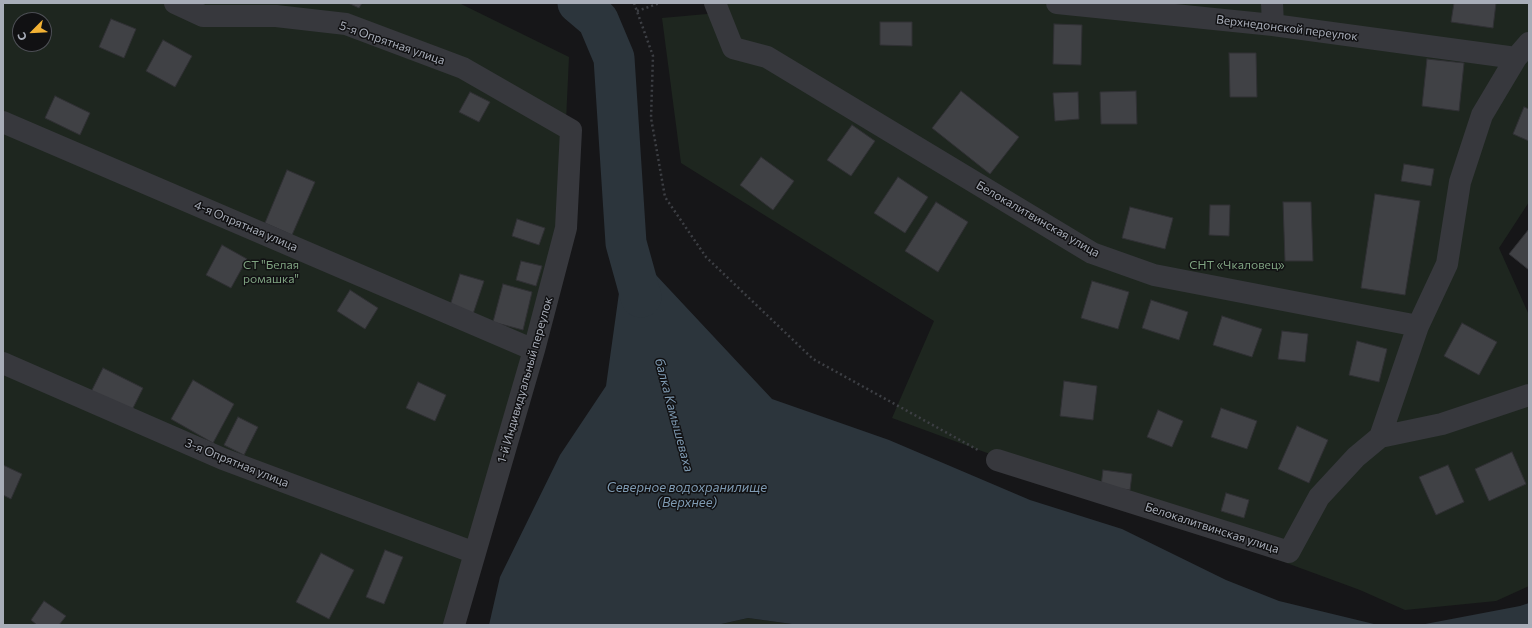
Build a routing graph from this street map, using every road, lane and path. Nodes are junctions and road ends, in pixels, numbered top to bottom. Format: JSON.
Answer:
{"nodes":[{"id":1,"x":175,"y":3,"type":"edge"},
{"id":2,"x":634,"y":3,"type":"edge"},
{"id":3,"x":660,"y":3,"type":"edge"},
{"id":4,"x":716,"y":3,"type":"edge"},
{"id":5,"x":1057,"y":3,"type":"edge"},
{"id":6,"x":1272,"y":3,"type":"edge"},
{"id":7,"x":637,"y":11,"type":"junction"},
{"id":8,"x":1273,"y":25,"type":"junction"},
{"id":9,"x":1523,"y":51,"type":"edge"},
{"id":10,"x":3,"y":122,"type":"edge"},
{"id":11,"x":571,"y":130,"type":"joint"},
{"id":12,"x":1418,"y":326,"type":"junction"},
{"id":13,"x":534,"y":350,"type":"junction"},
{"id":14,"x":3,"y":363,"type":"edge"},
{"id":15,"x":1529,"y":394,"type":"edge"},
{"id":16,"x":1380,"y":437,"type":"junction"},
{"id":17,"x":997,"y":460,"type":"joint"},
{"id":18,"x":475,"y":553,"type":"junction"},
{"id":19,"x":454,"y":625,"type":"edge"}],
"edges":[{"from":1,"to":11,"type":"street","name":"5-я Опрятная улица"},
{"from":2,"to":7,"type":"path"},
{"from":3,"to":7,"type":"path"},
{"from":4,"to":12,"type":"street","name":"Белокалитвинская улица"},
{"from":5,"to":8,"type":"street","name":"Верхнедонской переулок"},
{"from":6,"to":8,"type":"street"},
{"from":7,"to":17,"type":"path"},
{"from":8,"to":9,"type":"street","name":"Верхнедонской переулок"},
{"from":9,"to":12,"type":"street"},
{"from":10,"to":13,"type":"street","name":"4-я Опрятная улица"},
{"from":11,"to":13,"type":"street","name":"1-й Индивидуальный переулок"},
{"from":12,"to":16,"type":"street"},
{"from":13,"to":18,"type":"street","name":"1-й Индивидуальный переулок"},
{"from":14,"to":18,"type":"street","name":"3-я Опрятная улица"},
{"from":15,"to":16,"type":"street"},
{"from":16,"to":17,"type":"street","name":"Белокалитвинская улица"},
{"from":18,"to":19,"type":"street","name":"1-й Индивидуальный переулок"}]}
